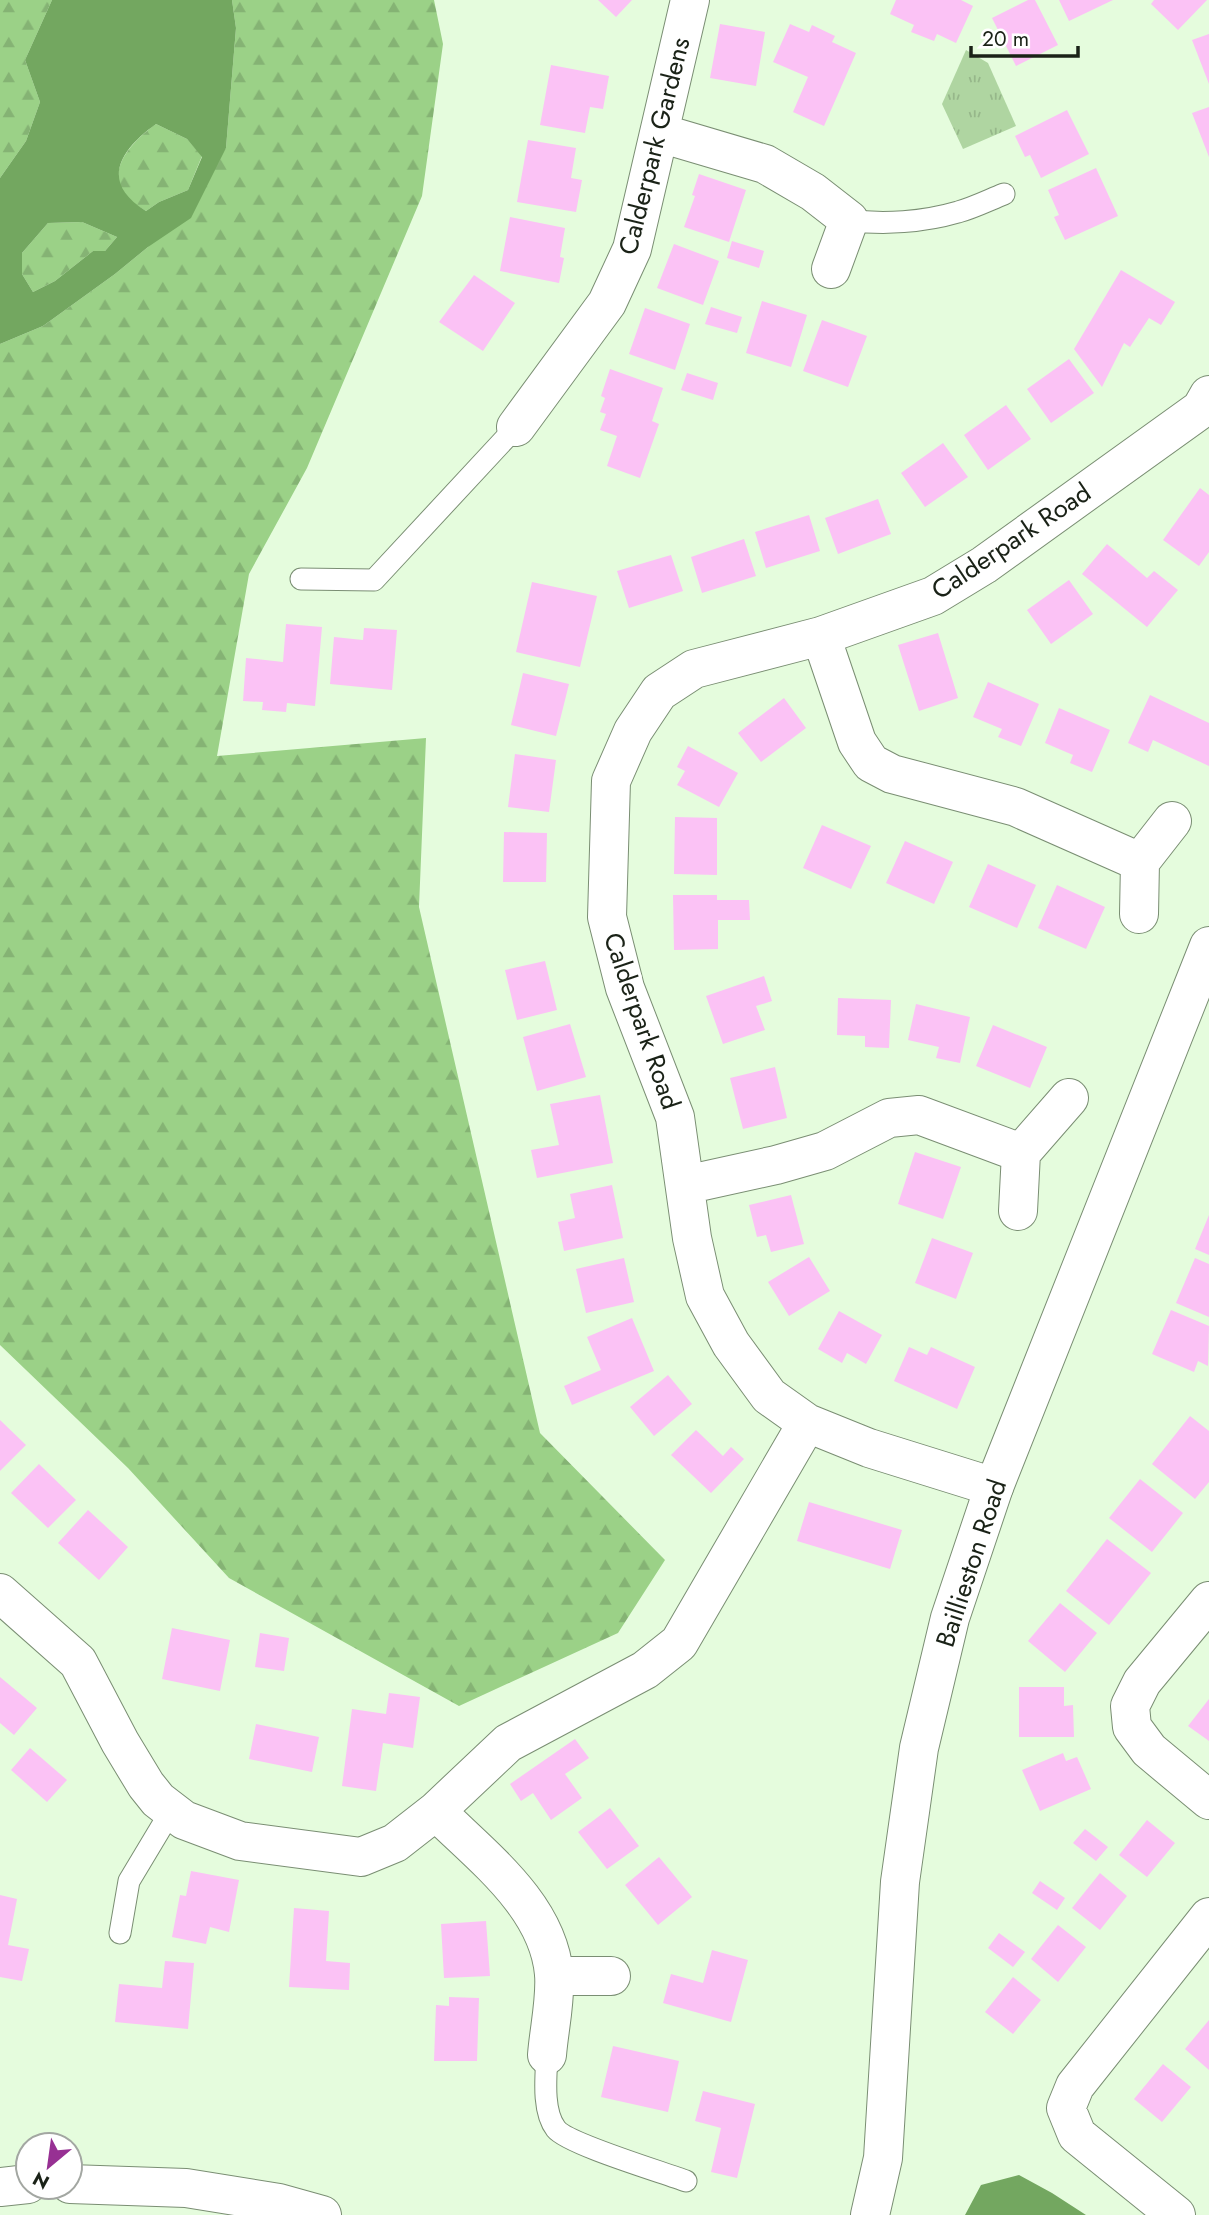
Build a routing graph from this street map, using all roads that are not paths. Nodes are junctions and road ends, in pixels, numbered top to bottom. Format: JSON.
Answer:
{"nodes":[{"id":1,"x":690,"y":0,"type":"edge"},
{"id":2,"x":660,"y":133,"type":"junction"},
{"id":3,"x":1004,"y":194,"type":"dead end"},
{"id":4,"x":849,"y":220,"type":"junction"},
{"id":5,"x":831,"y":269,"type":"dead end"},
{"id":6,"x":1209,"y":395,"type":"edge"},
{"id":7,"x":516,"y":427,"type":"joint"},
{"id":8,"x":301,"y":579,"type":"dead end"},
{"id":9,"x":821,"y":636,"type":"junction"},
{"id":10,"x":1172,"y":821,"type":"dead end"},
{"id":11,"x":1140,"y":862,"type":"junction"},
{"id":12,"x":1139,"y":914,"type":"dead end"},
{"id":13,"x":1209,"y":946,"type":"edge"},
{"id":14,"x":1069,"y":1098,"type":"dead end"},
{"id":15,"x":1021,"y":1153,"type":"junction"},
{"id":16,"x":685,"y":1185,"type":"junction"},
{"id":17,"x":1018,"y":1210,"type":"dead end"},
{"id":18,"x":807,"y":1423,"type":"junction"},
{"id":19,"x":994,"y":1486,"type":"junction"},
{"id":20,"x":0,"y":1593,"type":"edge"},
{"id":21,"x":1209,"y":1601,"type":"edge"},
{"id":22,"x":1209,"y":1800,"type":"edge"},
{"id":23,"x":171,"y":1811,"type":"junction"},
{"id":24,"x":436,"y":1811,"type":"junction"},
{"id":25,"x":1209,"y":1917,"type":"edge"},
{"id":26,"x":120,"y":1933,"type":"dead end"},
{"id":27,"x":554,"y":1976,"type":"junction"},
{"id":28,"x":611,"y":1976,"type":"dead end"},
{"id":29,"x":547,"y":2055,"type":"joint"},
{"id":30,"x":686,"y":2181,"type":"dead end"},
{"id":31,"x":84,"y":2184,"type":"edge"},
{"id":32,"x":322,"y":2215,"type":"edge"},
{"id":33,"x":870,"y":2215,"type":"edge"},
{"id":34,"x":1176,"y":2215,"type":"edge"}],
"edges":[{"from":1,"to":2,"type":"street","name":"Calderpark Gardens"},
{"from":2,"to":4,"type":"street"},
{"from":2,"to":7,"type":"street","name":"Calderpark Gardens"},
{"from":3,"to":4,"type":"lane"},
{"from":4,"to":5,"type":"street"},
{"from":6,"to":9,"type":"street","name":"Calderpark Road"},
{"from":7,"to":8,"type":"lane"},
{"from":9,"to":11,"type":"street"},
{"from":9,"to":16,"type":"street","name":"Calderpark Road"},
{"from":10,"to":11,"type":"street"},
{"from":11,"to":12,"type":"street"},
{"from":13,"to":19,"type":"street","name":"Baillieston Road"},
{"from":14,"to":15,"type":"street"},
{"from":15,"to":16,"type":"street"},
{"from":15,"to":17,"type":"street"},
{"from":16,"to":18,"type":"street","name":"Calderpark Road"},
{"from":18,"to":19,"type":"street","name":"Calderpark Road"},
{"from":18,"to":24,"type":"street"},
{"from":19,"to":33,"type":"street","name":"Baillieston Road"},
{"from":20,"to":23,"type":"street"},
{"from":21,"to":22,"type":"street"},
{"from":23,"to":24,"type":"street"},
{"from":23,"to":26,"type":"lane"},
{"from":24,"to":27,"type":"street"},
{"from":25,"to":34,"type":"street"},
{"from":27,"to":28,"type":"street"},
{"from":27,"to":29,"type":"street"},
{"from":29,"to":30,"type":"lane"},
{"from":31,"to":32,"type":"street"}]}
